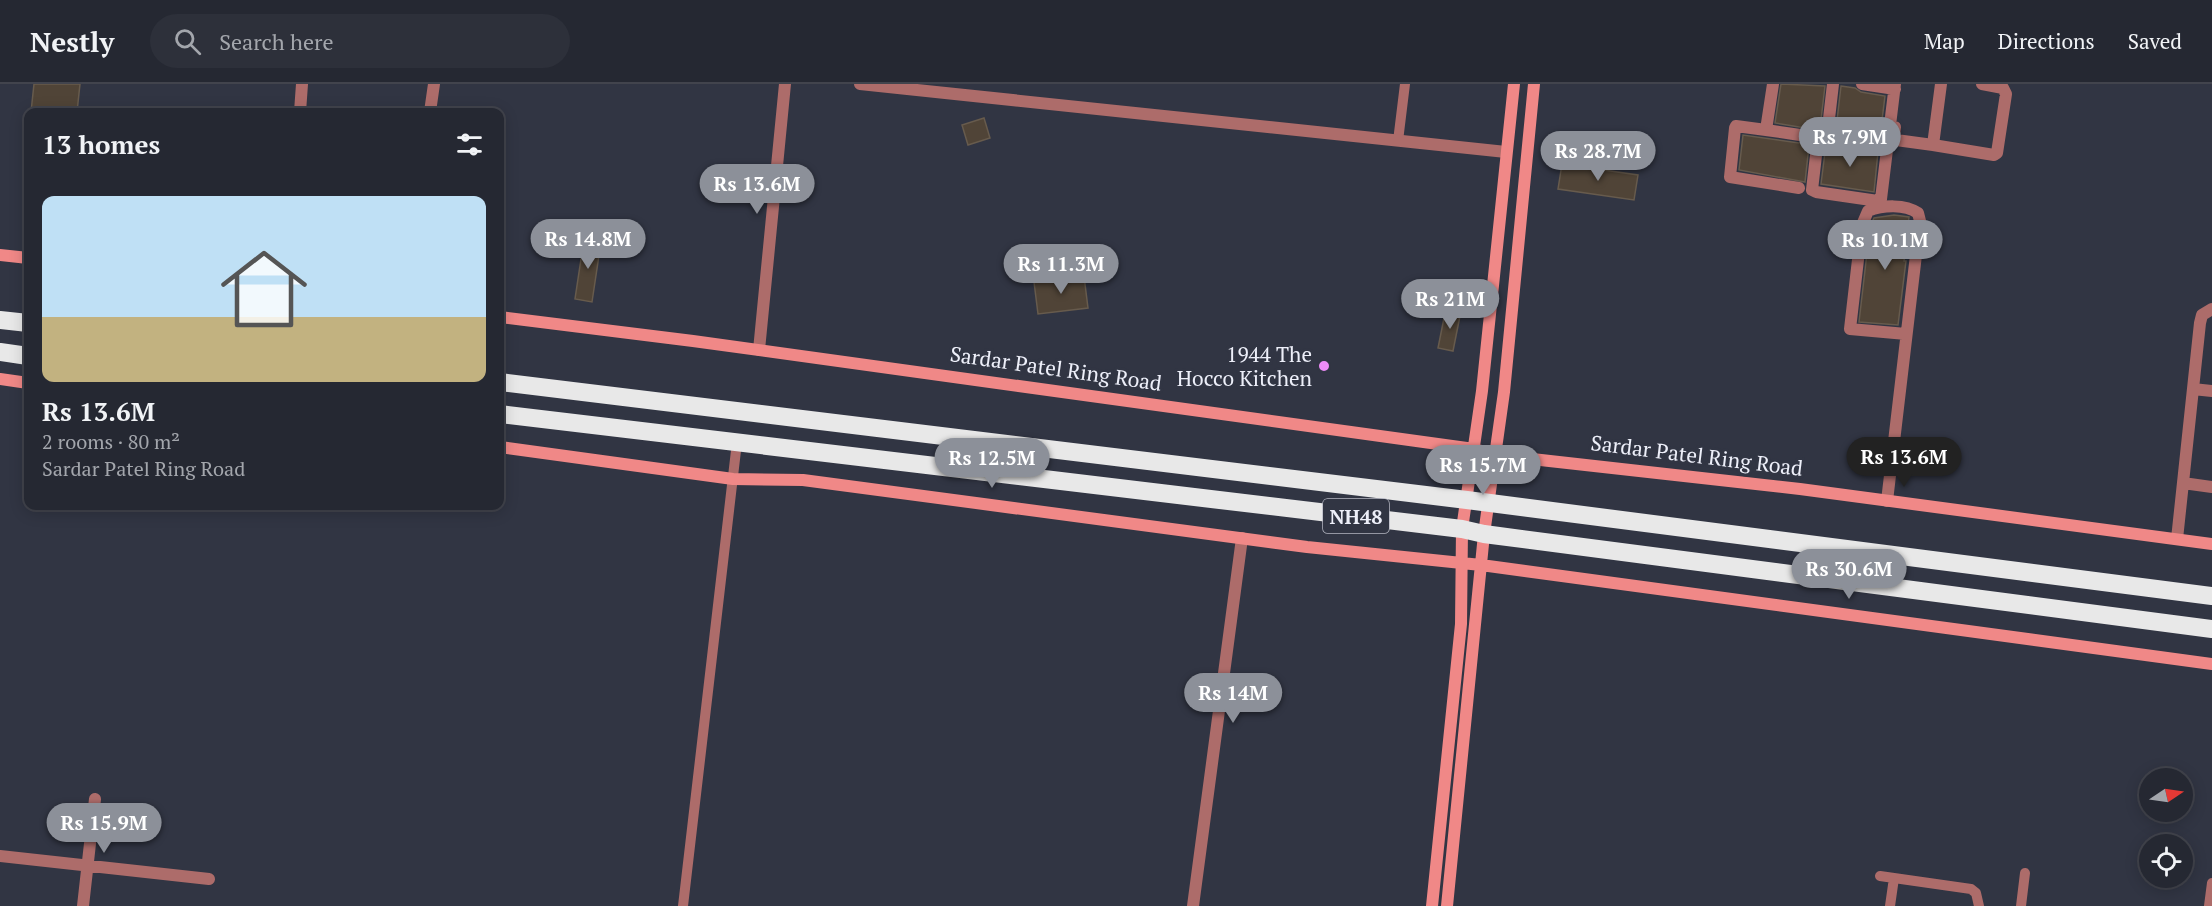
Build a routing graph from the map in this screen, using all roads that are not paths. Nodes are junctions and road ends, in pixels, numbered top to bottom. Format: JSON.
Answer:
{"nodes":[{"id":1,"x":302,"y":84,"type":"edge"},
{"id":2,"x":434,"y":84,"type":"edge"},
{"id":3,"x":785,"y":84,"type":"edge"},
{"id":4,"x":860,"y":84,"type":"edge"},
{"id":5,"x":1404,"y":84,"type":"edge"},
{"id":6,"x":1514,"y":84,"type":"edge"},
{"id":7,"x":1534,"y":84,"type":"edge"},
{"id":8,"x":1773,"y":84,"type":"edge"},
{"id":9,"x":1833,"y":84,"type":"edge"},
{"id":10,"x":1862,"y":84,"type":"edge"},
{"id":11,"x":1941,"y":84,"type":"edge"},
{"id":12,"x":1982,"y":84,"type":"edge"},
{"id":13,"x":1897,"y":86,"type":"edge"},
{"id":14,"x":300,"y":108,"type":"edge"},
{"id":15,"x":431,"y":108,"type":"edge"},
{"id":16,"x":1766,"y":130,"type":"junction"},
{"id":17,"x":1800,"y":135,"type":"dead end"},
{"id":18,"x":1827,"y":136,"type":"junction"},
{"id":19,"x":1398,"y":141,"type":"junction"},
{"id":20,"x":1887,"y":145,"type":"junction"},
{"id":21,"x":1933,"y":145,"type":"junction"},
{"id":22,"x":1506,"y":153,"type":"junction"},
{"id":23,"x":1799,"y":188,"type":"dead end"},
{"id":24,"x":0,"y":255,"type":"edge"},
{"id":25,"x":24,"y":258,"type":"edge"},
{"id":26,"x":2212,"y":309,"type":"edge"},
{"id":27,"x":504,"y":318,"type":"edge"},
{"id":28,"x":0,"y":320,"type":"edge"},
{"id":29,"x":24,"y":323,"type":"edge"},
{"id":30,"x":1906,"y":334,"type":"junction"},
{"id":31,"x":759,"y":350,"type":"junction"},
{"id":32,"x":0,"y":352,"type":"edge"},
{"id":33,"x":24,"y":355,"type":"edge"},
{"id":34,"x":0,"y":379,"type":"edge"},
{"id":35,"x":24,"y":382,"type":"edge"},
{"id":36,"x":504,"y":382,"type":"edge"},
{"id":37,"x":2193,"y":389,"type":"junction"},
{"id":38,"x":2212,"y":391,"type":"edge"},
{"id":39,"x":504,"y":414,"type":"edge"},
{"id":40,"x":737,"y":442,"type":"junction"},
{"id":41,"x":504,"y":448,"type":"edge"},
{"id":42,"x":1474,"y":449,"type":"junction"},
{"id":43,"x":1496,"y":454,"type":"junction"},
{"id":44,"x":733,"y":479,"type":"junction"},
{"id":45,"x":2183,"y":483,"type":"junction"},
{"id":46,"x":2212,"y":487,"type":"edge"},
{"id":47,"x":1467,"y":500,"type":"junction"},
{"id":48,"x":1887,"y":501,"type":"junction"},
{"id":49,"x":1490,"y":504,"type":"junction"},
{"id":50,"x":1462,"y":529,"type":"junction"},
{"id":51,"x":1484,"y":534,"type":"junction"},
{"id":52,"x":1242,"y":538,"type":"junction"},
{"id":53,"x":2177,"y":539,"type":"junction"},
{"id":54,"x":2212,"y":544,"type":"edge"},
{"id":55,"x":1461,"y":562,"type":"junction"},
{"id":56,"x":1481,"y":565,"type":"junction"},
{"id":57,"x":2212,"y":596,"type":"edge"},
{"id":58,"x":2212,"y":629,"type":"edge"},
{"id":59,"x":2212,"y":664,"type":"edge"},
{"id":60,"x":95,"y":799,"type":"dead end"},
{"id":61,"x":0,"y":856,"type":"edge"},
{"id":62,"x":87,"y":864,"type":"junction"},
{"id":63,"x":2025,"y":873,"type":"dead end"},
{"id":64,"x":1880,"y":876,"type":"dead end"},
{"id":65,"x":1894,"y":878,"type":"junction"},
{"id":66,"x":209,"y":879,"type":"dead end"},
{"id":67,"x":2212,"y":883,"type":"edge"},
{"id":68,"x":83,"y":906,"type":"edge"},
{"id":69,"x":683,"y":906,"type":"edge"},
{"id":70,"x":1193,"y":906,"type":"edge"},
{"id":71,"x":1432,"y":906,"type":"edge"},
{"id":72,"x":1447,"y":906,"type":"edge"},
{"id":73,"x":1890,"y":906,"type":"edge"},
{"id":74,"x":1979,"y":906,"type":"edge"},
{"id":75,"x":2021,"y":906,"type":"edge"},
{"id":76,"x":2209,"y":906,"type":"edge"}],
"edges":[{"from":1,"to":14,"type":"street"},
{"from":2,"to":15,"type":"street"},
{"from":3,"to":31,"type":"street"},
{"from":4,"to":19,"type":"street"},
{"from":5,"to":19,"type":"lane"},
{"from":6,"to":22,"type":"street"},
{"from":7,"to":43,"type":"street"},
{"from":8,"to":16,"type":"street"},
{"from":9,"to":18,"type":"street"},
{"from":10,"to":13,"type":"street"},
{"from":11,"to":21,"type":"street"},
{"from":12,"to":21,"type":"street"},
{"from":13,"to":20,"type":"street"},
{"from":13,"to":21,"type":"street"},
{"from":16,"to":17,"type":"street"},
{"from":16,"to":23,"type":"street"},
{"from":18,"to":20,"type":"street"},
{"from":18,"to":20,"type":"street"},
{"from":19,"to":22,"type":"street"},
{"from":22,"to":42,"type":"street"},
{"from":24,"to":25,"type":"street"},
{"from":26,"to":37,"type":"street"},
{"from":27,"to":31,"type":"street","name":"Sardar Patel Ring Road"},
{"from":28,"to":29,"type":"highway"},
{"from":30,"to":30,"type":"street"},
{"from":30,"to":48,"type":"street"},
{"from":31,"to":42,"type":"street","name":"Sardar Patel Ring Road"},
{"from":32,"to":33,"type":"highway"},
{"from":34,"to":35,"type":"street"},
{"from":36,"to":47,"type":"highway","number":"NH48"},
{"from":37,"to":38,"type":"street"},
{"from":37,"to":45,"type":"street"},
{"from":39,"to":40,"type":"highway","number":"NH48"},
{"from":40,"to":44,"type":"lane"},
{"from":40,"to":50,"type":"highway","number":"NH48"},
{"from":41,"to":44,"type":"street"},
{"from":42,"to":43,"type":"street","name":"Sardar Patel Ring Road"},
{"from":42,"to":47,"type":"street"},
{"from":43,"to":48,"type":"street","name":"Sardar Patel Ring Road"},
{"from":43,"to":49,"type":"street"},
{"from":44,"to":52,"type":"street"},
{"from":44,"to":69,"type":"lane"},
{"from":45,"to":46,"type":"street"},
{"from":45,"to":53,"type":"street"},
{"from":47,"to":49,"type":"highway","number":"NH48"},
{"from":47,"to":50,"type":"street"},
{"from":48,"to":53,"type":"street","name":"Sardar Patel Ring Road"},
{"from":49,"to":51,"type":"street"},
{"from":49,"to":57,"type":"highway","number":"NH48"},
{"from":50,"to":51,"type":"highway","number":"NH48"},
{"from":50,"to":55,"type":"street"},
{"from":51,"to":56,"type":"street"},
{"from":51,"to":58,"type":"highway","number":"NH48"},
{"from":52,"to":55,"type":"street"},
{"from":52,"to":70,"type":"street"},
{"from":53,"to":54,"type":"street","name":"Sardar Patel Ring Road"},
{"from":55,"to":56,"type":"street"},
{"from":55,"to":71,"type":"street"},
{"from":56,"to":59,"type":"street"},
{"from":56,"to":72,"type":"street"},
{"from":60,"to":62,"type":"street"},
{"from":61,"to":62,"type":"street"},
{"from":62,"to":66,"type":"street"},
{"from":62,"to":68,"type":"street"},
{"from":63,"to":75,"type":"lane"},
{"from":64,"to":65,"type":"lane"},
{"from":65,"to":73,"type":"lane"},
{"from":65,"to":74,"type":"lane"},
{"from":67,"to":76,"type":"lane"}]}
